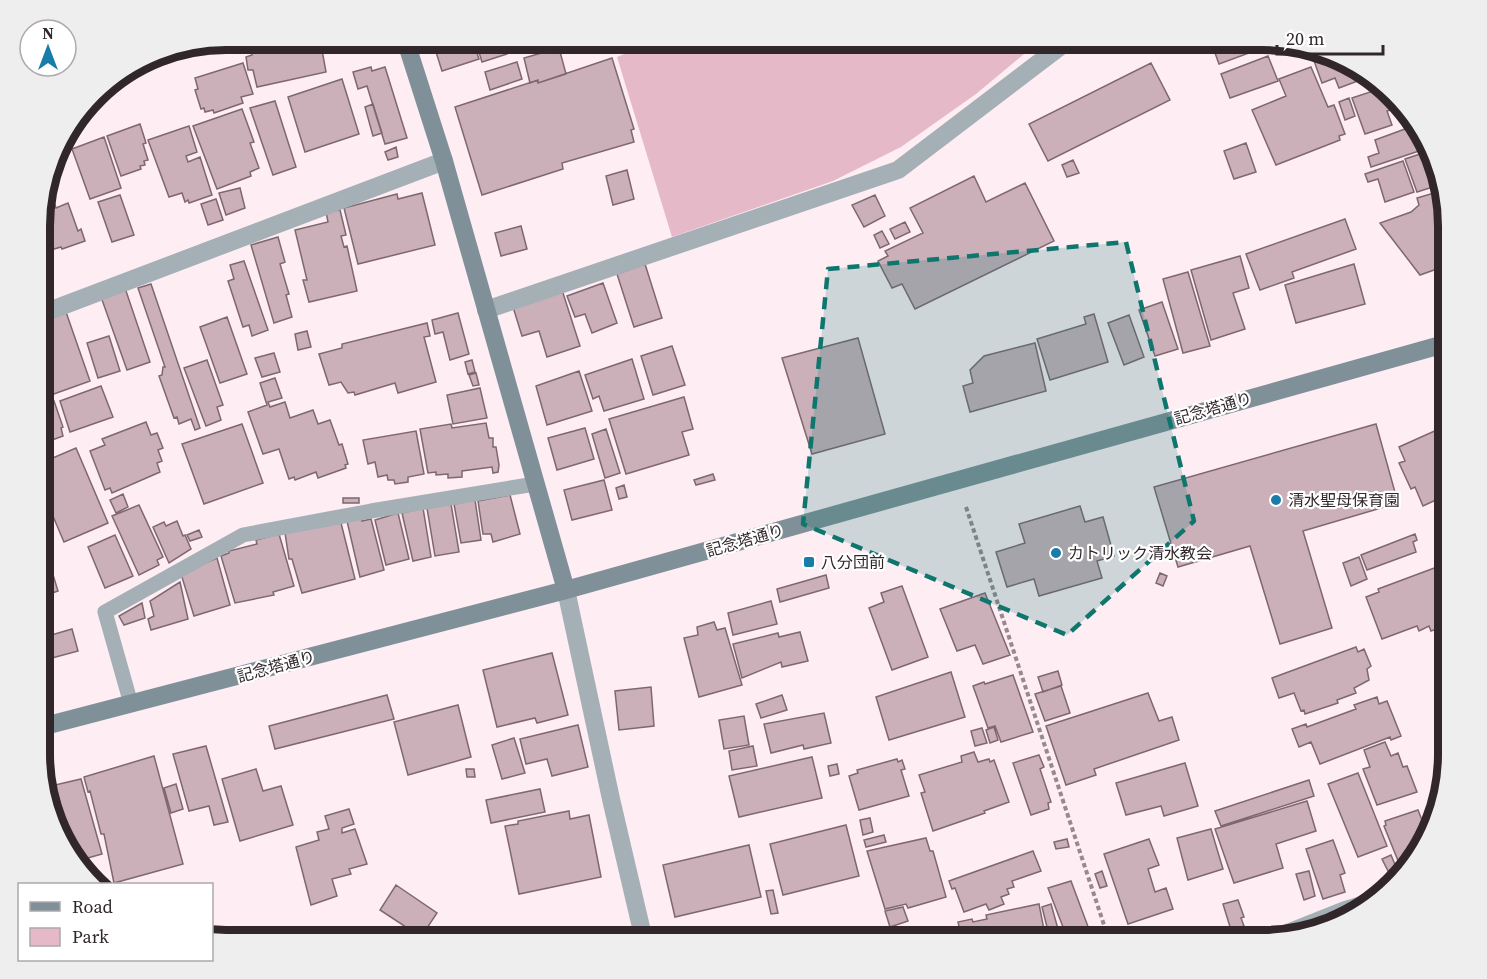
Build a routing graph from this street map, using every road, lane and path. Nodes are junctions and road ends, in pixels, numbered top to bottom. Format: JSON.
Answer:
{"nodes":[{"id":1,"x":408,"y":49,"type":"edge"},
{"id":2,"x":1057,"y":49,"type":"edge"},
{"id":3,"x":444,"y":161,"type":"junction"},
{"id":4,"x":50,"y":310,"type":"edge"},
{"id":5,"x":486,"y":310,"type":"junction"},
{"id":6,"x":1437,"y":346,"type":"edge"},
{"id":7,"x":958,"y":480,"type":"junction"},
{"id":8,"x":535,"y":484,"type":"junction"},
{"id":9,"x":566,"y":590,"type":"junction"},
{"id":10,"x":131,"y":704,"type":"junction"},
{"id":11,"x":50,"y":724,"type":"edge"},
{"id":12,"x":1105,"y":929,"type":"edge"},
{"id":13,"x":642,"y":930,"type":"edge"}],
"edges":[{"from":1,"to":3,"type":"main road"},
{"from":2,"to":5,"type":"street"},
{"from":3,"to":4,"type":"street"},
{"from":3,"to":5,"type":"main road"},
{"from":5,"to":8,"type":"main road"},
{"from":6,"to":7,"type":"main road","name":"記念塔通り"},
{"from":7,"to":9,"type":"main road","name":"記念塔通り"},
{"from":7,"to":12,"type":"path"},
{"from":8,"to":9,"type":"main road"},
{"from":8,"to":10,"type":"lane"},
{"from":9,"to":10,"type":"main road","name":"記念塔通り"},
{"from":9,"to":13,"type":"street"},
{"from":10,"to":11,"type":"main road","name":"記念塔通り"}]}
